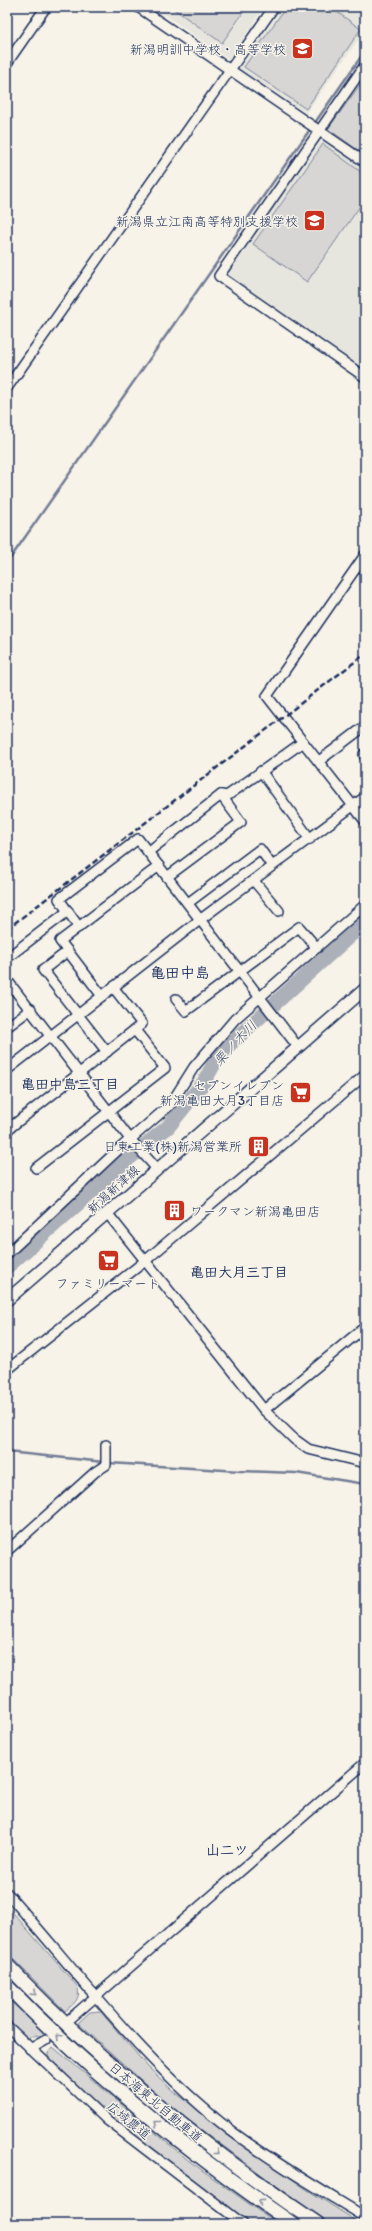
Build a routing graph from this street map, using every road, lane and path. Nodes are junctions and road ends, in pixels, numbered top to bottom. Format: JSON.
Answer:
{"nodes":[{"id":1,"x":46,"y":7,"type":"edge"},
{"id":2,"x":138,"y":7,"type":"edge"},
{"id":3,"x":274,"y":7,"type":"edge"},
{"id":4,"x":7,"y":63,"type":"edge"},
{"id":5,"x":365,"y":65,"type":"edge"},
{"id":6,"x":232,"y":69,"type":"junction"},
{"id":7,"x":320,"y":130,"type":"junction"},
{"id":8,"x":365,"y":162,"type":"edge"},
{"id":9,"x":365,"y":377,"type":"edge"},
{"id":10,"x":7,"y":388,"type":"edge"},
{"id":11,"x":365,"y":555,"type":"edge"},
{"id":12,"x":365,"y":726,"type":"edge"},
{"id":13,"x":303,"y":742,"type":"junction"},
{"id":14,"x":319,"y":761,"type":"junction"},
{"id":15,"x":261,"y":771,"type":"junction"},
{"id":16,"x":221,"y":795,"type":"junction"},
{"id":17,"x":365,"y":797,"type":"edge"},
{"id":18,"x":354,"y":806,"type":"junction"},
{"id":19,"x":365,"y":821,"type":"edge"},
{"id":20,"x":310,"y":838,"type":"junction"},
{"id":21,"x":148,"y":852,"type":"junction"},
{"id":22,"x":159,"y":866,"type":"junction"},
{"id":23,"x":272,"y":866,"type":"junction"},
{"id":24,"x":167,"y":877,"type":"junction"},
{"id":25,"x":254,"y":881,"type":"junction"},
{"id":26,"x":188,"y":903,"type":"junction"},
{"id":27,"x":365,"y":905,"type":"edge"},
{"id":28,"x":68,"y":911,"type":"junction"},
{"id":29,"x":279,"y":911,"type":"dead end"},
{"id":30,"x":201,"y":919,"type":"junction"},
{"id":31,"x":79,"y":927,"type":"junction"},
{"id":32,"x":317,"y":948,"type":"junction"},
{"id":33,"x":68,"y":951,"type":"junction"},
{"id":34,"x":7,"y":958,"type":"edge"},
{"id":35,"x":240,"y":970,"type":"junction"},
{"id":36,"x":7,"y":980,"type":"edge"},
{"id":37,"x":113,"y":987,"type":"junction"},
{"id":38,"x":365,"y":989,"type":"edge"},
{"id":39,"x":102,"y":996,"type":"junction"},
{"id":40,"x":261,"y":997,"type":"junction"},
{"id":41,"x":176,"y":999,"type":"dead end"},
{"id":42,"x":31,"y":1009,"type":"junction"},
{"id":43,"x":78,"y":1014,"type":"junction"},
{"id":44,"x":7,"y":1027,"type":"edge"},
{"id":45,"x":135,"y":1030,"type":"junction"},
{"id":46,"x":51,"y":1036,"type":"junction"},
{"id":47,"x":298,"y":1047,"type":"junction"},
{"id":48,"x":107,"y":1052,"type":"junction"},
{"id":49,"x":7,"y":1070,"type":"edge"},
{"id":50,"x":79,"y":1074,"type":"junction"},
{"id":51,"x":363,"y":1080,"type":"edge"},
{"id":52,"x":108,"y":1111,"type":"junction"},
{"id":53,"x":7,"y":1130,"type":"edge"},
{"id":54,"x":130,"y":1139,"type":"junction"},
{"id":55,"x":36,"y":1168,"type":"dead end"},
{"id":56,"x":157,"y":1169,"type":"junction"},
{"id":57,"x":108,"y":1214,"type":"junction"},
{"id":58,"x":7,"y":1254,"type":"edge"},
{"id":59,"x":145,"y":1261,"type":"junction"},
{"id":60,"x":8,"y":1296,"type":"edge"},
{"id":61,"x":365,"y":1327,"type":"edge"},
{"id":62,"x":7,"y":1370,"type":"edge"},
{"id":63,"x":264,"y":1410,"type":"junction"},
{"id":64,"x":106,"y":1445,"type":"dead end"},
{"id":65,"x":365,"y":1463,"type":"edge"},
{"id":66,"x":7,"y":1551,"type":"edge"},
{"id":67,"x":365,"y":1762,"type":"edge"},
{"id":68,"x":7,"y":1893,"type":"edge"},
{"id":69,"x":7,"y":1966,"type":"edge"},
{"id":70,"x":7,"y":1986,"type":"edge"},
{"id":71,"x":95,"y":1996,"type":"junction"},
{"id":72,"x":71,"y":2018,"type":"dead end"},
{"id":73,"x":7,"y":2026,"type":"edge"},
{"id":74,"x":46,"y":2040,"type":"dead end"},
{"id":75,"x":30,"y":2049,"type":"junction"},
{"id":76,"x":365,"y":2217,"type":"edge"},
{"id":77,"x":243,"y":2224,"type":"edge"},
{"id":78,"x":293,"y":2224,"type":"edge"},
{"id":79,"x":318,"y":2224,"type":"edge"}],
"edges":[{"from":1,"to":4,"type":"street"},
{"from":2,"to":6,"type":"street"},
{"from":3,"to":6,"type":"street"},
{"from":5,"to":7,"type":"street"},
{"from":6,"to":7,"type":"street"},
{"from":6,"to":10,"type":"street"},
{"from":7,"to":8,"type":"street"},
{"from":7,"to":9,"type":"street"},
{"from":11,"to":13,"type":"street"},
{"from":12,"to":14,"type":"street"},
{"from":13,"to":14,"type":"street"},
{"from":13,"to":15,"type":"street"},
{"from":14,"to":18,"type":"street"},
{"from":15,"to":16,"type":"street"},
{"from":15,"to":20,"type":"street"},
{"from":16,"to":21,"type":"street"},
{"from":16,"to":24,"type":"street"},
{"from":17,"to":18,"type":"street"},
{"from":18,"to":19,"type":"street"},
{"from":18,"to":20,"type":"street"},
{"from":20,"to":23,"type":"street"},
{"from":21,"to":22,"type":"street"},
{"from":21,"to":28,"type":"street"},
{"from":22,"to":24,"type":"street"},
{"from":22,"to":31,"type":"street"},
{"from":23,"to":25,"type":"street"},
{"from":23,"to":26,"type":"street"},
{"from":24,"to":26,"type":"street"},
{"from":25,"to":29,"type":"street"},
{"from":25,"to":30,"type":"street"},
{"from":26,"to":30,"type":"street"},
{"from":27,"to":32,"type":"street"},
{"from":28,"to":31,"type":"street"},
{"from":28,"to":34,"type":"street"},
{"from":30,"to":35,"type":"street"},
{"from":30,"to":37,"type":"street"},
{"from":31,"to":33,"type":"street"},
{"from":32,"to":35,"type":"street"},
{"from":32,"to":40,"type":"street"},
{"from":33,"to":39,"type":"street"},
{"from":33,"to":43,"type":"street"},
{"from":35,"to":40,"type":"street"},
{"from":35,"to":41,"type":"street"},
{"from":36,"to":42,"type":"street"},
{"from":37,"to":39,"type":"street"},
{"from":37,"to":45,"type":"street"},
{"from":38,"to":47,"type":"main road","name":"新潟新津線"},
{"from":39,"to":43,"type":"street"},
{"from":40,"to":47,"type":"street"},
{"from":40,"to":54,"type":"street"},
{"from":42,"to":44,"type":"street"},
{"from":42,"to":46,"type":"street"},
{"from":43,"to":46,"type":"street"},
{"from":43,"to":48,"type":"street"},
{"from":45,"to":48,"type":"street"},
{"from":45,"to":52,"type":"street"},
{"from":46,"to":49,"type":"street"},
{"from":46,"to":50,"type":"street"},
{"from":47,"to":56,"type":"main road","name":"新潟新津線"},
{"from":48,"to":50,"type":"street"},
{"from":50,"to":52,"type":"street"},
{"from":50,"to":53,"type":"street"},
{"from":51,"to":59,"type":"street"},
{"from":52,"to":54,"type":"street"},
{"from":52,"to":55,"type":"street"},
{"from":54,"to":56,"type":"street"},
{"from":54,"to":58,"type":"street"},
{"from":56,"to":57,"type":"main road","name":"新潟新津線"},
{"from":57,"to":59,"type":"street"},
{"from":57,"to":60,"type":"main road","name":"新潟新津線"},
{"from":59,"to":62,"type":"street"},
{"from":59,"to":63,"type":"street"},
{"from":61,"to":63,"type":"street"},
{"from":63,"to":65,"type":"street"},
{"from":64,"to":66,"type":"street"},
{"from":67,"to":71,"type":"street"},
{"from":68,"to":71,"type":"street"},
{"from":69,"to":79,"type":"highway","name":"日本海東北自動車道","one_way":true},
{"from":78,"to":70,"type":"highway","name":"日本海東北自動車道","one_way":true},
{"from":71,"to":72,"type":"street"},
{"from":71,"to":76,"type":"street"},
{"from":73,"to":75,"type":"street","name":"広域農道"},
{"from":74,"to":75,"type":"street"},
{"from":75,"to":77,"type":"street","name":"広域農道"}]}
